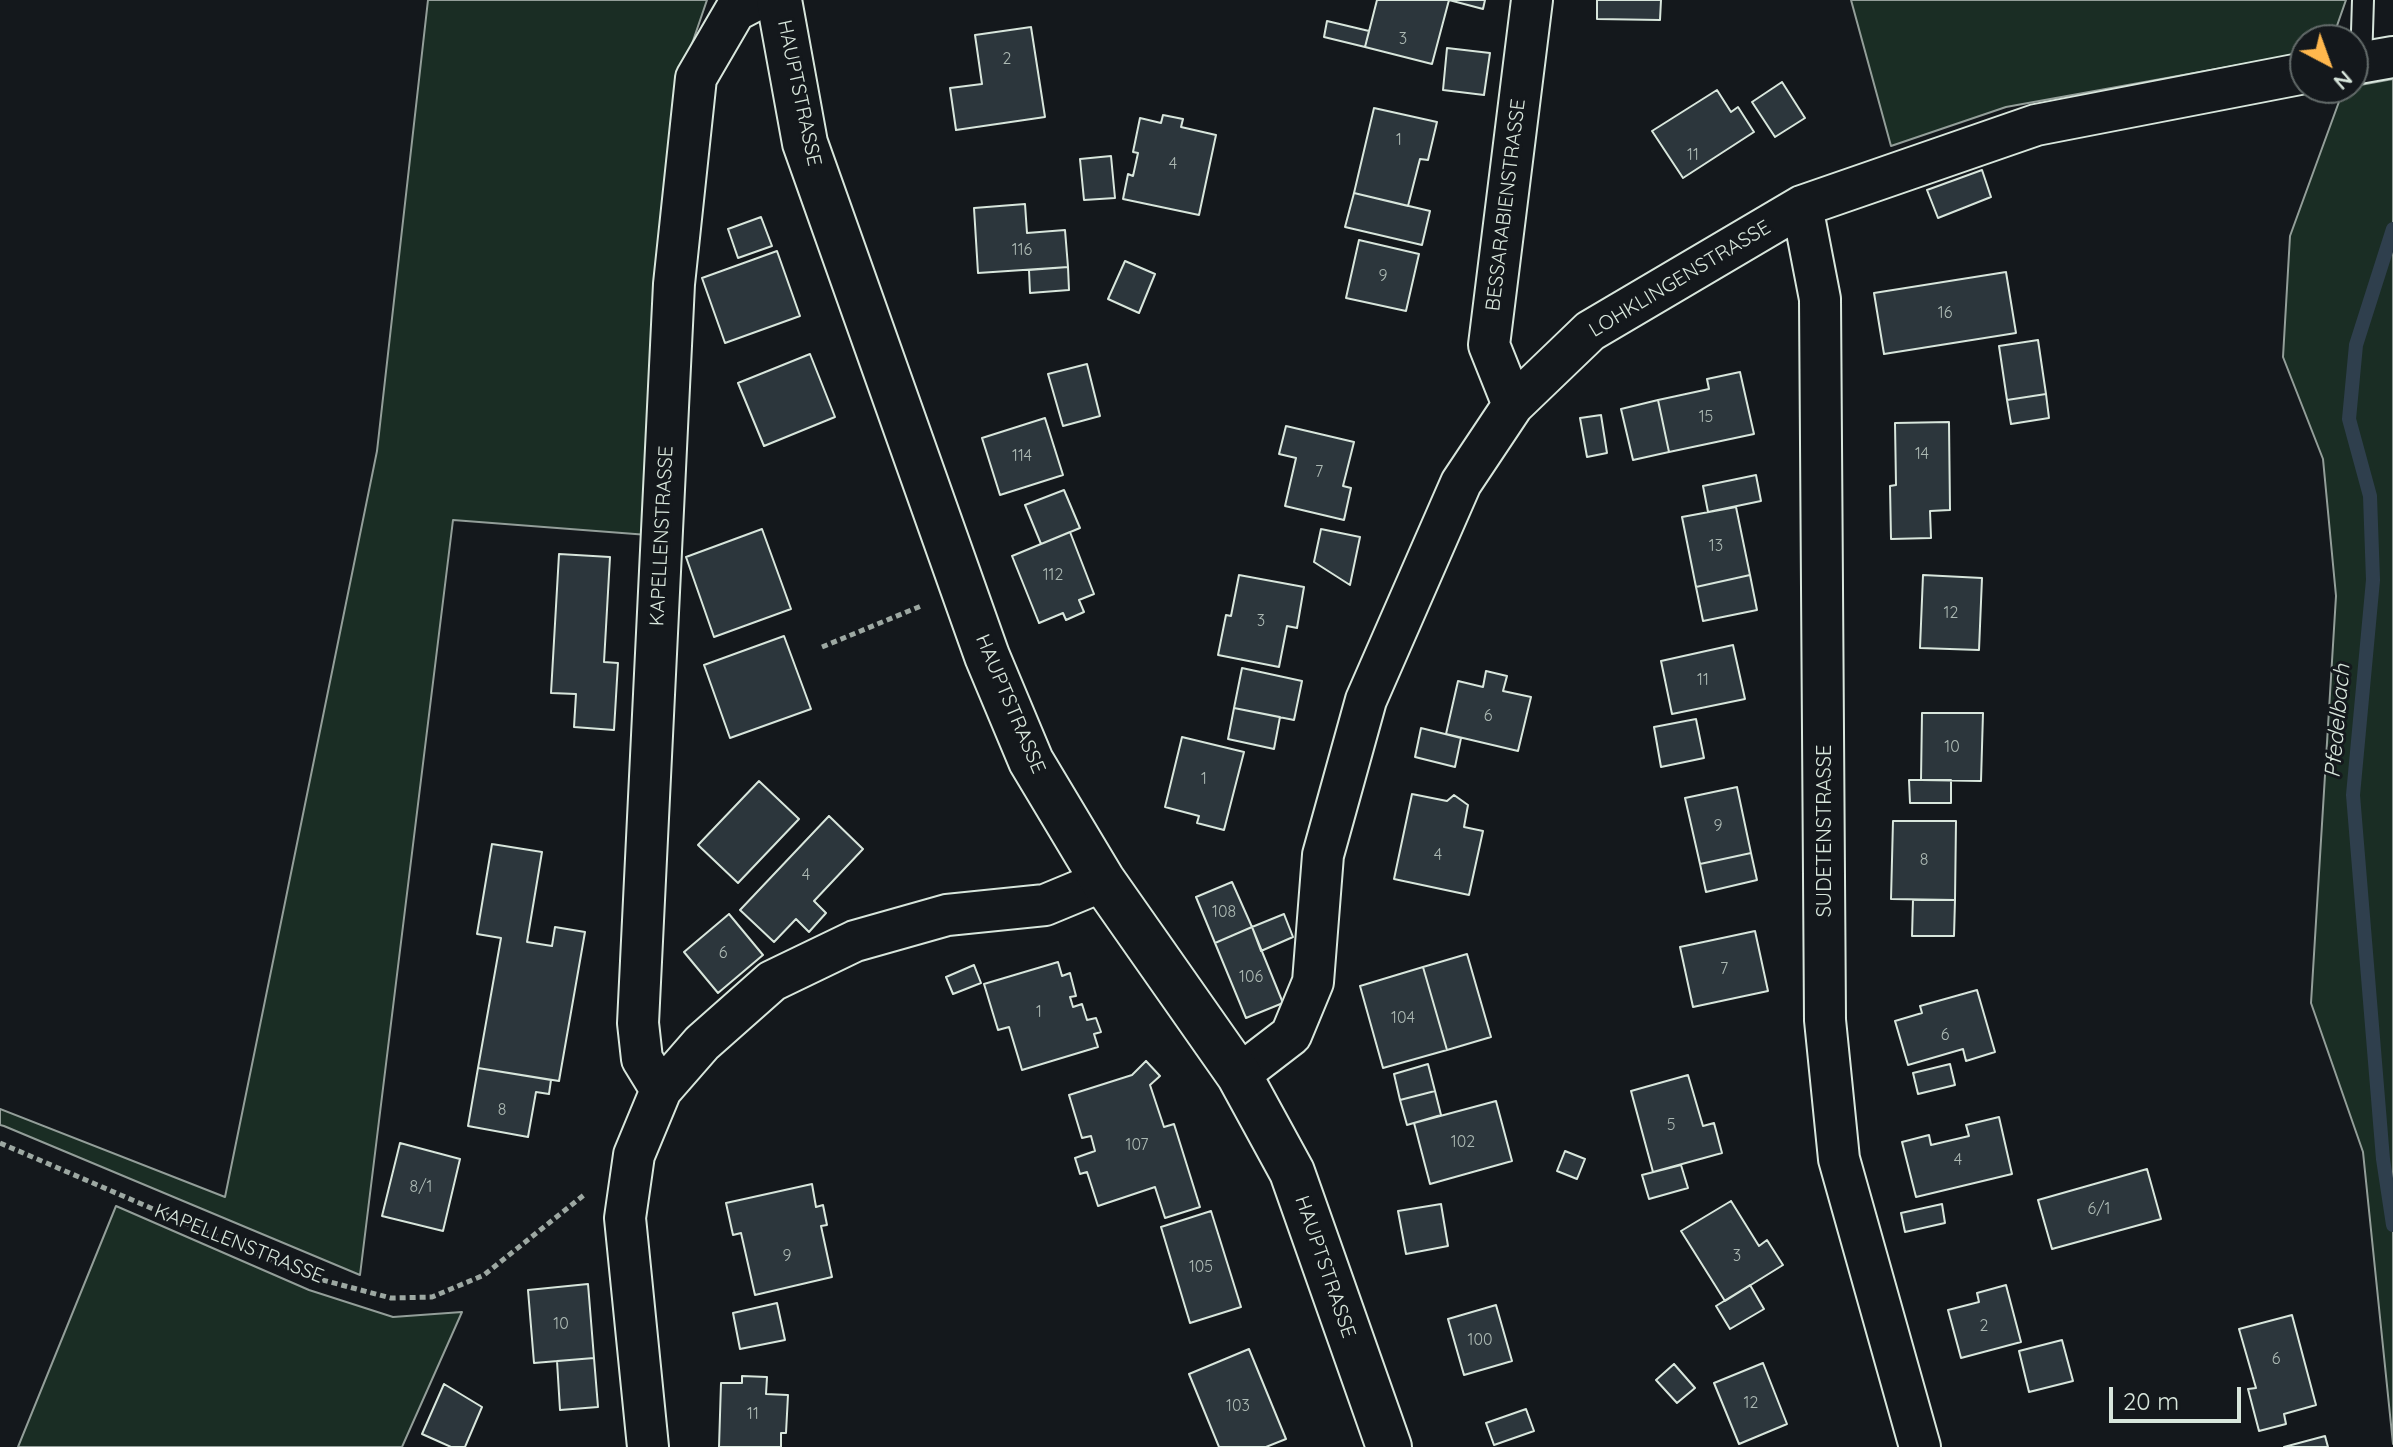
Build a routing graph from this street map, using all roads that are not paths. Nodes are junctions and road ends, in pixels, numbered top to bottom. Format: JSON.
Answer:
{"nodes":[{"id":1,"x":756,"y":0,"type":"edge"},
{"id":2,"x":779,"y":0,"type":"edge"},
{"id":3,"x":1532,"y":0,"type":"edge"},
{"id":4,"x":2363,"y":0,"type":"edge"},
{"id":5,"x":2365,"y":24,"type":"edge"},
{"id":6,"x":2289,"y":76,"type":"edge"},
{"id":7,"x":1802,"y":206,"type":"junction"},
{"id":8,"x":1513,"y":405,"type":"junction"},
{"id":9,"x":1103,"y":881,"type":"junction"},
{"id":10,"x":1239,"y":1075,"type":"junction"},
{"id":11,"x":661,"y":1090,"type":"junction"},
{"id":12,"x":648,"y":1447,"type":"edge"},
{"id":13,"x":1389,"y":1447,"type":"edge"},
{"id":14,"x":1920,"y":1447,"type":"edge"}],
"edges":[{"from":1,"to":11,"type":"street","name":"KAPELLENSTRASSE"},
{"from":2,"to":9,"type":"main road","name":"HAUPTSTRASSE"},
{"from":3,"to":8,"type":"street","name":"BESSARABIENSTRASSE"},
{"from":4,"to":5,"type":"lane"},
{"from":6,"to":7,"type":"street","name":"LOHKLINGENSTRASSE"},
{"from":7,"to":8,"type":"street","name":"LOHKLINGENSTRASSE"},
{"from":7,"to":14,"type":"street","name":"SUDETENSTRASSE"},
{"from":8,"to":10,"type":"street","name":"LOHKLINGENSTRASSE"},
{"from":9,"to":10,"type":"main road","name":"HAUPTSTRASSE"},
{"from":9,"to":11,"type":"street"},
{"from":10,"to":13,"type":"main road","name":"HAUPTSTRASSE"},
{"from":11,"to":12,"type":"street"}]}
